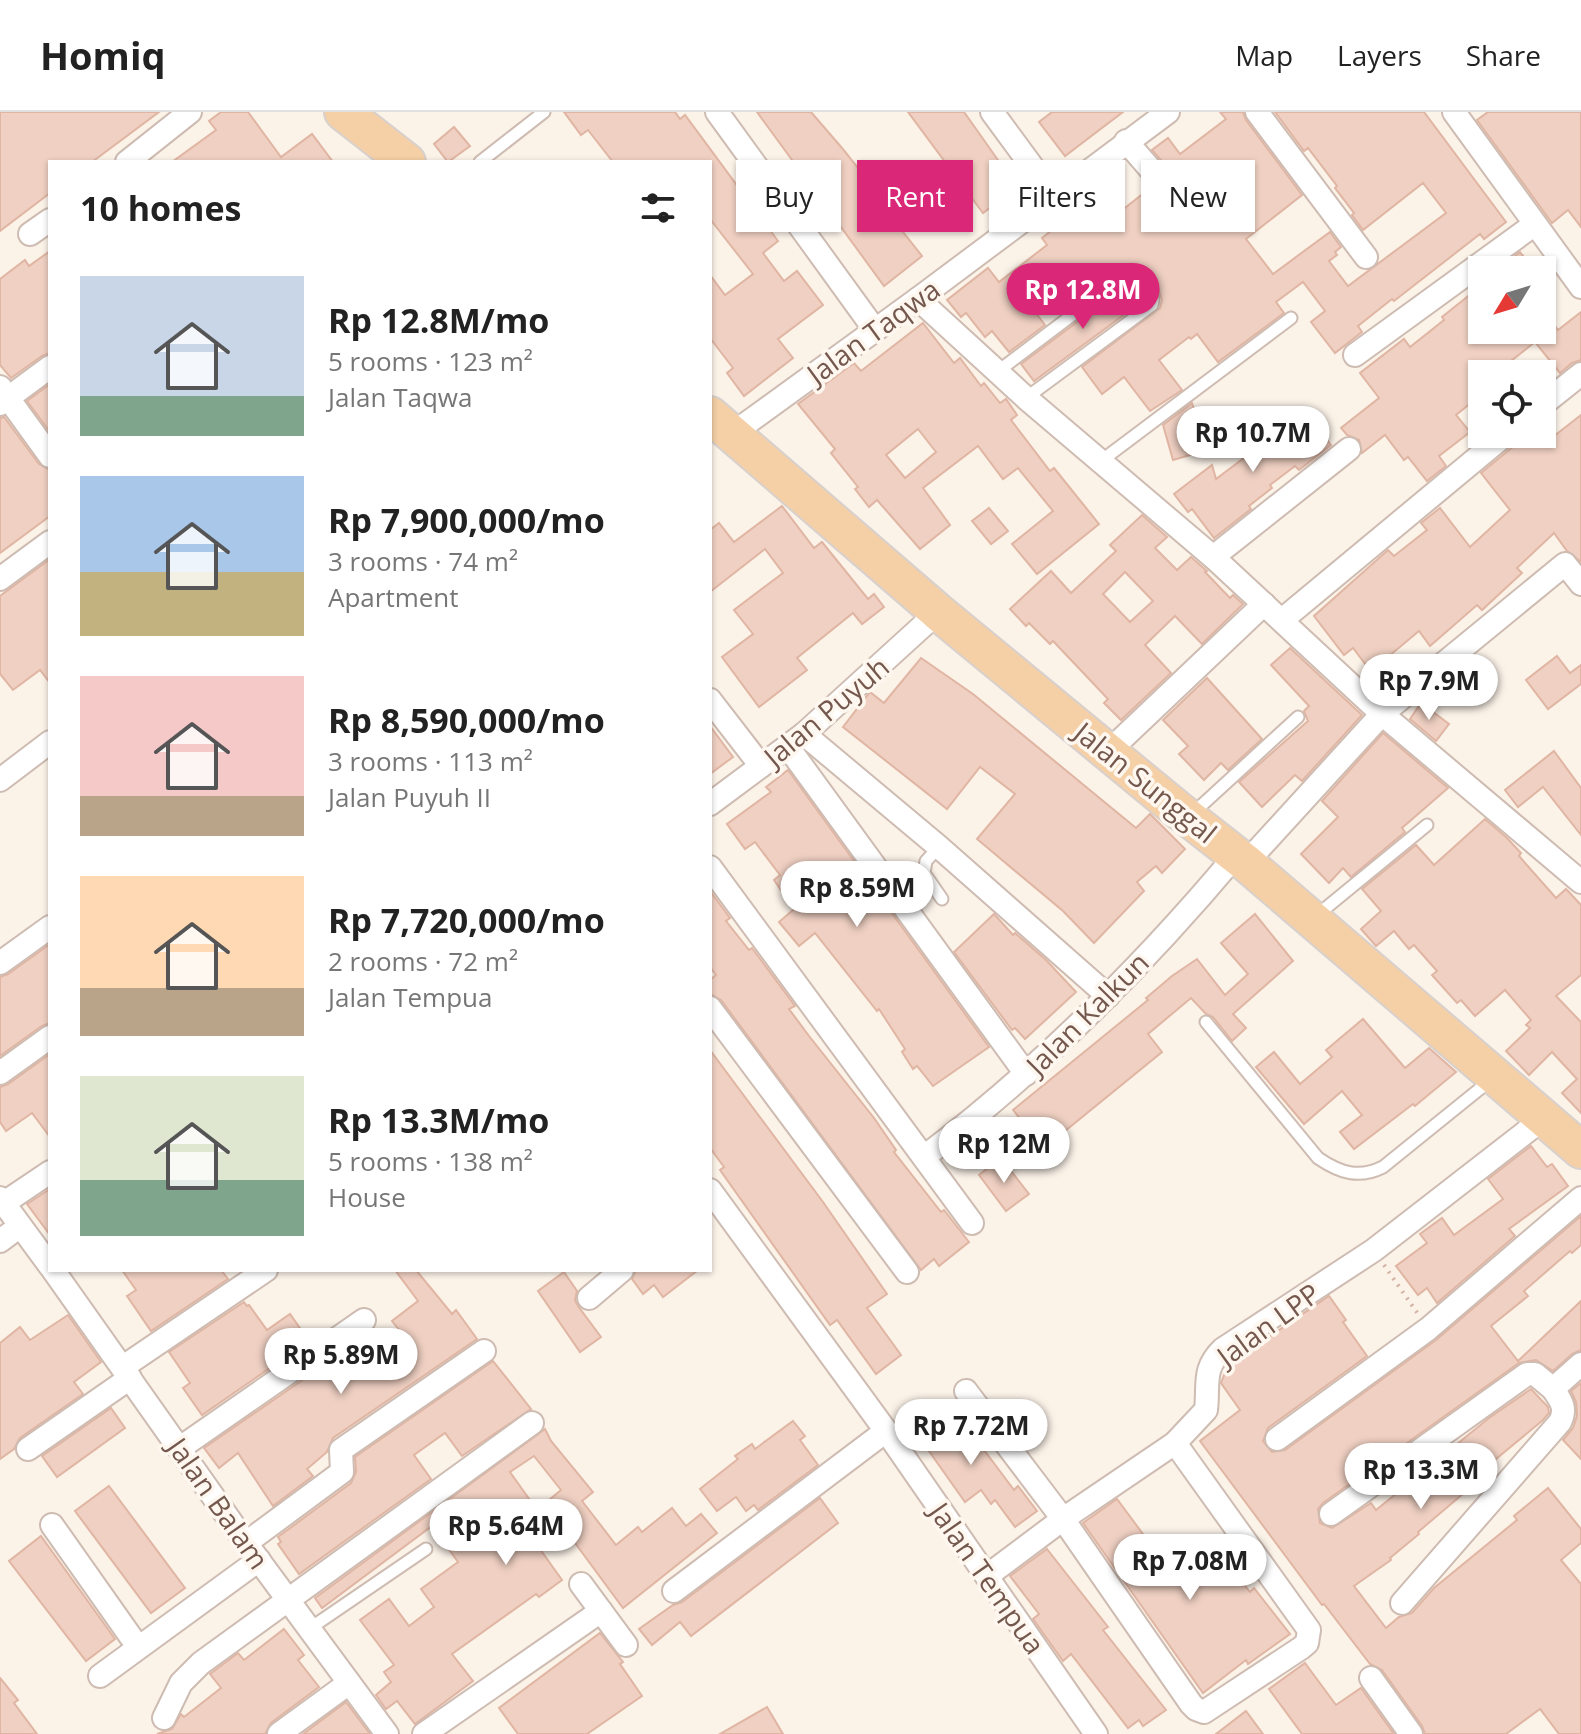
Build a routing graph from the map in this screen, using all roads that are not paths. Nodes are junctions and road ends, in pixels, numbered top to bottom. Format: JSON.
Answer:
{"nodes":[{"id":1,"x":190,"y":112,"type":"edge"},
{"id":2,"x":544,"y":112,"type":"edge"},
{"id":3,"x":717,"y":112,"type":"edge"},
{"id":4,"x":992,"y":112,"type":"edge"},
{"id":5,"x":1168,"y":112,"type":"edge"},
{"id":6,"x":1257,"y":112,"type":"edge"},
{"id":7,"x":1454,"y":112,"type":"edge"},
{"id":8,"x":356,"y":116,"type":"edge"},
{"id":9,"x":1126,"y":141,"type":"junction"},
{"id":10,"x":130,"y":160,"type":"edge"},
{"id":11,"x":405,"y":160,"type":"edge"},
{"id":12,"x":483,"y":160,"type":"edge"},
{"id":13,"x":1027,"y":160,"type":"edge"},
{"id":14,"x":1100,"y":160,"type":"edge"},
{"id":15,"x":1142,"y":160,"type":"edge"},
{"id":16,"x":48,"y":221,"type":"edge"},
{"id":17,"x":1535,"y":224,"type":"junction"},
{"id":18,"x":1005,"y":232,"type":"edge"},
{"id":19,"x":30,"y":234,"type":"dead end"},
{"id":20,"x":1366,"y":257,"type":"dead end"},
{"id":21,"x":1581,"y":287,"type":"edge"},
{"id":22,"x":918,"y":299,"type":"junction"},
{"id":23,"x":1291,"y":318,"type":"dead end"},
{"id":24,"x":875,"y":330,"type":"junction"},
{"id":25,"x":1355,"y":355,"type":"dead end"},
{"id":26,"x":48,"y":368,"type":"edge"},
{"id":27,"x":997,"y":372,"type":"junction"},
{"id":28,"x":1581,"y":374,"type":"edge"},
{"id":29,"x":1556,"y":394,"type":"edge"},
{"id":30,"x":3,"y":397,"type":"edge"},
{"id":31,"x":1026,"y":398,"type":"junction"},
{"id":32,"x":721,"y":425,"type":"edge"},
{"id":33,"x":1489,"y":448,"type":"edge"},
{"id":34,"x":1349,"y":449,"type":"dead end"},
{"id":35,"x":48,"y":453,"type":"edge"},
{"id":36,"x":1101,"y":461,"type":"junction"},
{"id":37,"x":48,"y":543,"type":"edge"},
{"id":38,"x":1213,"y":557,"type":"junction"},
{"id":39,"x":1573,"y":558,"type":"edge"},
{"id":40,"x":0,"y":579,"type":"edge"},
{"id":41,"x":1581,"y":584,"type":"edge"},
{"id":42,"x":1264,"y":604,"type":"junction"},
{"id":43,"x":938,"y":612,"type":"junction"},
{"id":44,"x":1282,"y":620,"type":"junction"},
{"id":45,"x":712,"y":703,"type":"edge"},
{"id":46,"x":1382,"y":714,"type":"junction"},
{"id":47,"x":1298,"y":717,"type":"dead end"},
{"id":48,"x":796,"y":740,"type":"junction"},
{"id":49,"x":48,"y":743,"type":"edge"},
{"id":50,"x":1108,"y":752,"type":"junction"},
{"id":51,"x":761,"y":766,"type":"junction"},
{"id":52,"x":2,"y":773,"type":"edge"},
{"id":53,"x":712,"y":803,"type":"edge"},
{"id":54,"x":1188,"y":818,"type":"junction"},
{"id":55,"x":1427,"y":825,"type":"dead end"},
{"id":56,"x":939,"y":847,"type":"junction"},
{"id":57,"x":1241,"y":859,"type":"junction"},
{"id":58,"x":712,"y":870,"type":"edge"},
{"id":59,"x":1581,"y":882,"type":"edge"},
{"id":60,"x":942,"y":899,"type":"dead end"},
{"id":61,"x":1312,"y":919,"type":"junction"},
{"id":62,"x":48,"y":928,"type":"edge"},
{"id":63,"x":0,"y":963,"type":"edge"},
{"id":64,"x":1108,"y":996,"type":"junction"},
{"id":65,"x":712,"y":1011,"type":"edge"},
{"id":66,"x":1206,"y":1022,"type":"dead end"},
{"id":67,"x":48,"y":1038,"type":"edge"},
{"id":68,"x":0,"y":1073,"type":"edge"},
{"id":69,"x":1026,"y":1074,"type":"junction"},
{"id":70,"x":1496,"y":1076,"type":"junction"},
{"id":71,"x":1544,"y":1118,"type":"junction"},
{"id":72,"x":1578,"y":1142,"type":"edge"},
{"id":73,"x":924,"y":1157,"type":"junction"},
{"id":74,"x":48,"y":1173,"type":"edge"},
{"id":75,"x":712,"y":1194,"type":"edge"},
{"id":76,"x":1581,"y":1198,"type":"edge"},
{"id":77,"x":2,"y":1200,"type":"edge"},
{"id":78,"x":972,"y":1223,"type":"dead end"},
{"id":79,"x":20,"y":1226,"type":"junction"},
{"id":80,"x":0,"y":1241,"type":"edge"},
{"id":81,"x":48,"y":1259,"type":"edge"},
{"id":82,"x":58,"y":1272,"type":"edge"},
{"id":83,"x":263,"y":1272,"type":"edge"},
{"id":84,"x":620,"y":1272,"type":"edge"},
{"id":85,"x":907,"y":1272,"type":"dead end"},
{"id":86,"x":589,"y":1298,"type":"dead end"},
{"id":87,"x":364,"y":1320,"type":"dead end"},
{"id":88,"x":484,"y":1351,"type":"dead end"},
{"id":89,"x":1581,"y":1364,"type":"edge"},
{"id":90,"x":126,"y":1373,"type":"junction"},
{"id":91,"x":1553,"y":1389,"type":"junction"},
{"id":92,"x":966,"y":1391,"type":"dead end"},
{"id":93,"x":532,"y":1423,"type":"dead end"},
{"id":94,"x":886,"y":1431,"type":"junction"},
{"id":95,"x":1277,"y":1439,"type":"dead end"},
{"id":96,"x":1175,"y":1443,"type":"junction"},
{"id":97,"x":180,"y":1448,"type":"junction"},
{"id":98,"x":28,"y":1449,"type":"dead end"},
{"id":99,"x":1331,"y":1514,"type":"dead end"},
{"id":100,"x":1063,"y":1519,"type":"junction"},
{"id":101,"x":52,"y":1525,"type":"dead end"},
{"id":102,"x":426,"y":1549,"type":"dead end"},
{"id":103,"x":252,"y":1552,"type":"junction"},
{"id":104,"x":987,"y":1576,"type":"junction"},
{"id":105,"x":581,"y":1584,"type":"dead end"},
{"id":106,"x":674,"y":1591,"type":"dead end"},
{"id":107,"x":288,"y":1600,"type":"junction"},
{"id":108,"x":1402,"y":1603,"type":"dead end"},
{"id":109,"x":601,"y":1611,"type":"junction"},
{"id":110,"x":309,"y":1629,"type":"junction"},
{"id":111,"x":626,"y":1645,"type":"dead end"},
{"id":112,"x":138,"y":1647,"type":"junction"},
{"id":113,"x":100,"y":1676,"type":"dead end"},
{"id":114,"x":1371,"y":1678,"type":"dead end"},
{"id":115,"x":349,"y":1683,"type":"junction"},
{"id":116,"x":164,"y":1718,"type":"dead end"},
{"id":117,"x":279,"y":1734,"type":"edge"},
{"id":118,"x":387,"y":1734,"type":"edge"},
{"id":119,"x":424,"y":1734,"type":"edge"},
{"id":120,"x":1096,"y":1734,"type":"edge"},
{"id":121,"x":1411,"y":1734,"type":"edge"}],
"edges":[{"from":1,"to":10,"type":"street"},
{"from":2,"to":12,"type":"lane"},
{"from":3,"to":24,"type":"street"},
{"from":4,"to":13,"type":"street"},
{"from":5,"to":9,"type":"street","name":"Jalan Taqwa"},
{"from":6,"to":20,"type":"street"},
{"from":7,"to":17,"type":"street"},
{"from":8,"to":11,"type":"main road"},
{"from":9,"to":14,"type":"street","name":"Jalan Taqwa"},
{"from":9,"to":15,"type":"street"},
{"from":16,"to":19,"type":"street"},
{"from":17,"to":21,"type":"street"},
{"from":17,"to":25,"type":"street"},
{"from":18,"to":22,"type":"street","name":"Jalan Taqwa"},
{"from":22,"to":24,"type":"street","name":"Jalan Taqwa"},
{"from":22,"to":27,"type":"street"},
{"from":23,"to":36,"type":"lane"},
{"from":24,"to":32,"type":"street","name":"Jalan Taqwa"},
{"from":26,"to":30,"type":"street"},
{"from":27,"to":31,"type":"street"},
{"from":27,"to":31,"type":"lane"},
{"from":28,"to":29,"type":"street"},
{"from":30,"to":35,"type":"street"},
{"from":31,"to":36,"type":"street"},
{"from":32,"to":43,"type":"main road","name":"Jalan Sunggal"},
{"from":33,"to":44,"type":"street"},
{"from":34,"to":38,"type":"street"},
{"from":36,"to":38,"type":"street"},
{"from":37,"to":40,"type":"street"},
{"from":38,"to":42,"type":"street"},
{"from":39,"to":41,"type":"street"},
{"from":39,"to":46,"type":"street","name":"Jalan Kalkun"},
{"from":42,"to":44,"type":"street"},
{"from":42,"to":50,"type":"street"},
{"from":43,"to":48,"type":"street","name":"Jalan Puyuh"},
{"from":43,"to":50,"type":"main road","name":"Jalan Sunggal"},
{"from":44,"to":46,"type":"street"},
{"from":45,"to":51,"type":"street"},
{"from":46,"to":57,"type":"street","name":"Jalan Kalkun"},
{"from":46,"to":59,"type":"street"},
{"from":47,"to":54,"type":"lane"},
{"from":48,"to":51,"type":"street","name":"Jalan Puyuh"},
{"from":48,"to":56,"type":"street"},
{"from":48,"to":69,"type":"street"},
{"from":49,"to":52,"type":"street"},
{"from":50,"to":54,"type":"main road","name":"Jalan Sunggal"},
{"from":51,"to":53,"type":"street","name":"Jalan Puyuh"},
{"from":54,"to":57,"type":"main road","name":"Jalan Sunggal"},
{"from":55,"to":61,"type":"lane"},
{"from":56,"to":60,"type":"lane"},
{"from":56,"to":64,"type":"street"},
{"from":57,"to":61,"type":"main road","name":"Jalan Sunggal"},
{"from":57,"to":64,"type":"street","name":"Jalan Kalkun"},
{"from":58,"to":73,"type":"street"},
{"from":61,"to":70,"type":"main road","name":"Jalan Sunggal"},
{"from":62,"to":63,"type":"street"},
{"from":64,"to":69,"type":"street","name":"Jalan Kalkun"},
{"from":65,"to":85,"type":"street"},
{"from":66,"to":70,"type":"lane"},
{"from":67,"to":68,"type":"street"},
{"from":69,"to":73,"type":"street","name":"Jalan Kalkun"},
{"from":70,"to":71,"type":"main road","name":"Jalan Sunggal"},
{"from":71,"to":72,"type":"main road","name":"Jalan Sunggal"},
{"from":71,"to":96,"type":"street","name":"Jalan LPP"},
{"from":73,"to":78,"type":"street"},
{"from":74,"to":77,"type":"street"},
{"from":75,"to":94,"type":"street","name":"Jalan Tempua"},
{"from":76,"to":95,"type":"street"},
{"from":77,"to":79,"type":"street","name":"Jalan Balam"},
{"from":79,"to":80,"type":"street"},
{"from":79,"to":81,"type":"street","name":"Jalan Balam"},
{"from":82,"to":90,"type":"street","name":"Jalan Balam"},
{"from":83,"to":90,"type":"street"},
{"from":84,"to":86,"type":"street"},
{"from":87,"to":97,"type":"street"},
{"from":88,"to":103,"type":"street"},
{"from":89,"to":91,"type":"street"},
{"from":90,"to":97,"type":"street","name":"Jalan Balam"},
{"from":90,"to":98,"type":"street"},
{"from":91,"to":99,"type":"street"},
{"from":91,"to":108,"type":"street"},
{"from":92,"to":100,"type":"street"},
{"from":93,"to":107,"type":"street"},
{"from":94,"to":104,"type":"street","name":"Jalan Tempua"},
{"from":94,"to":106,"type":"street"},
{"from":96,"to":100,"type":"street","name":"Jalan LPP"},
{"from":96,"to":100,"type":"street"},
{"from":97,"to":103,"type":"street","name":"Jalan Balam"},
{"from":100,"to":104,"type":"street","name":"Jalan LPP"},
{"from":101,"to":112,"type":"street"},
{"from":102,"to":110,"type":"lane"},
{"from":103,"to":107,"type":"street","name":"Jalan Balam"},
{"from":103,"to":112,"type":"street"},
{"from":104,"to":120,"type":"street","name":"Jalan Tempua"},
{"from":105,"to":109,"type":"street"},
{"from":107,"to":110,"type":"street","name":"Jalan Balam"},
{"from":107,"to":116,"type":"street"},
{"from":109,"to":111,"type":"street"},
{"from":109,"to":119,"type":"street"},
{"from":110,"to":115,"type":"street","name":"Jalan Balam"},
{"from":112,"to":113,"type":"street"},
{"from":114,"to":121,"type":"street"},
{"from":115,"to":117,"type":"street"},
{"from":115,"to":118,"type":"street","name":"Jalan Balam"}]}
